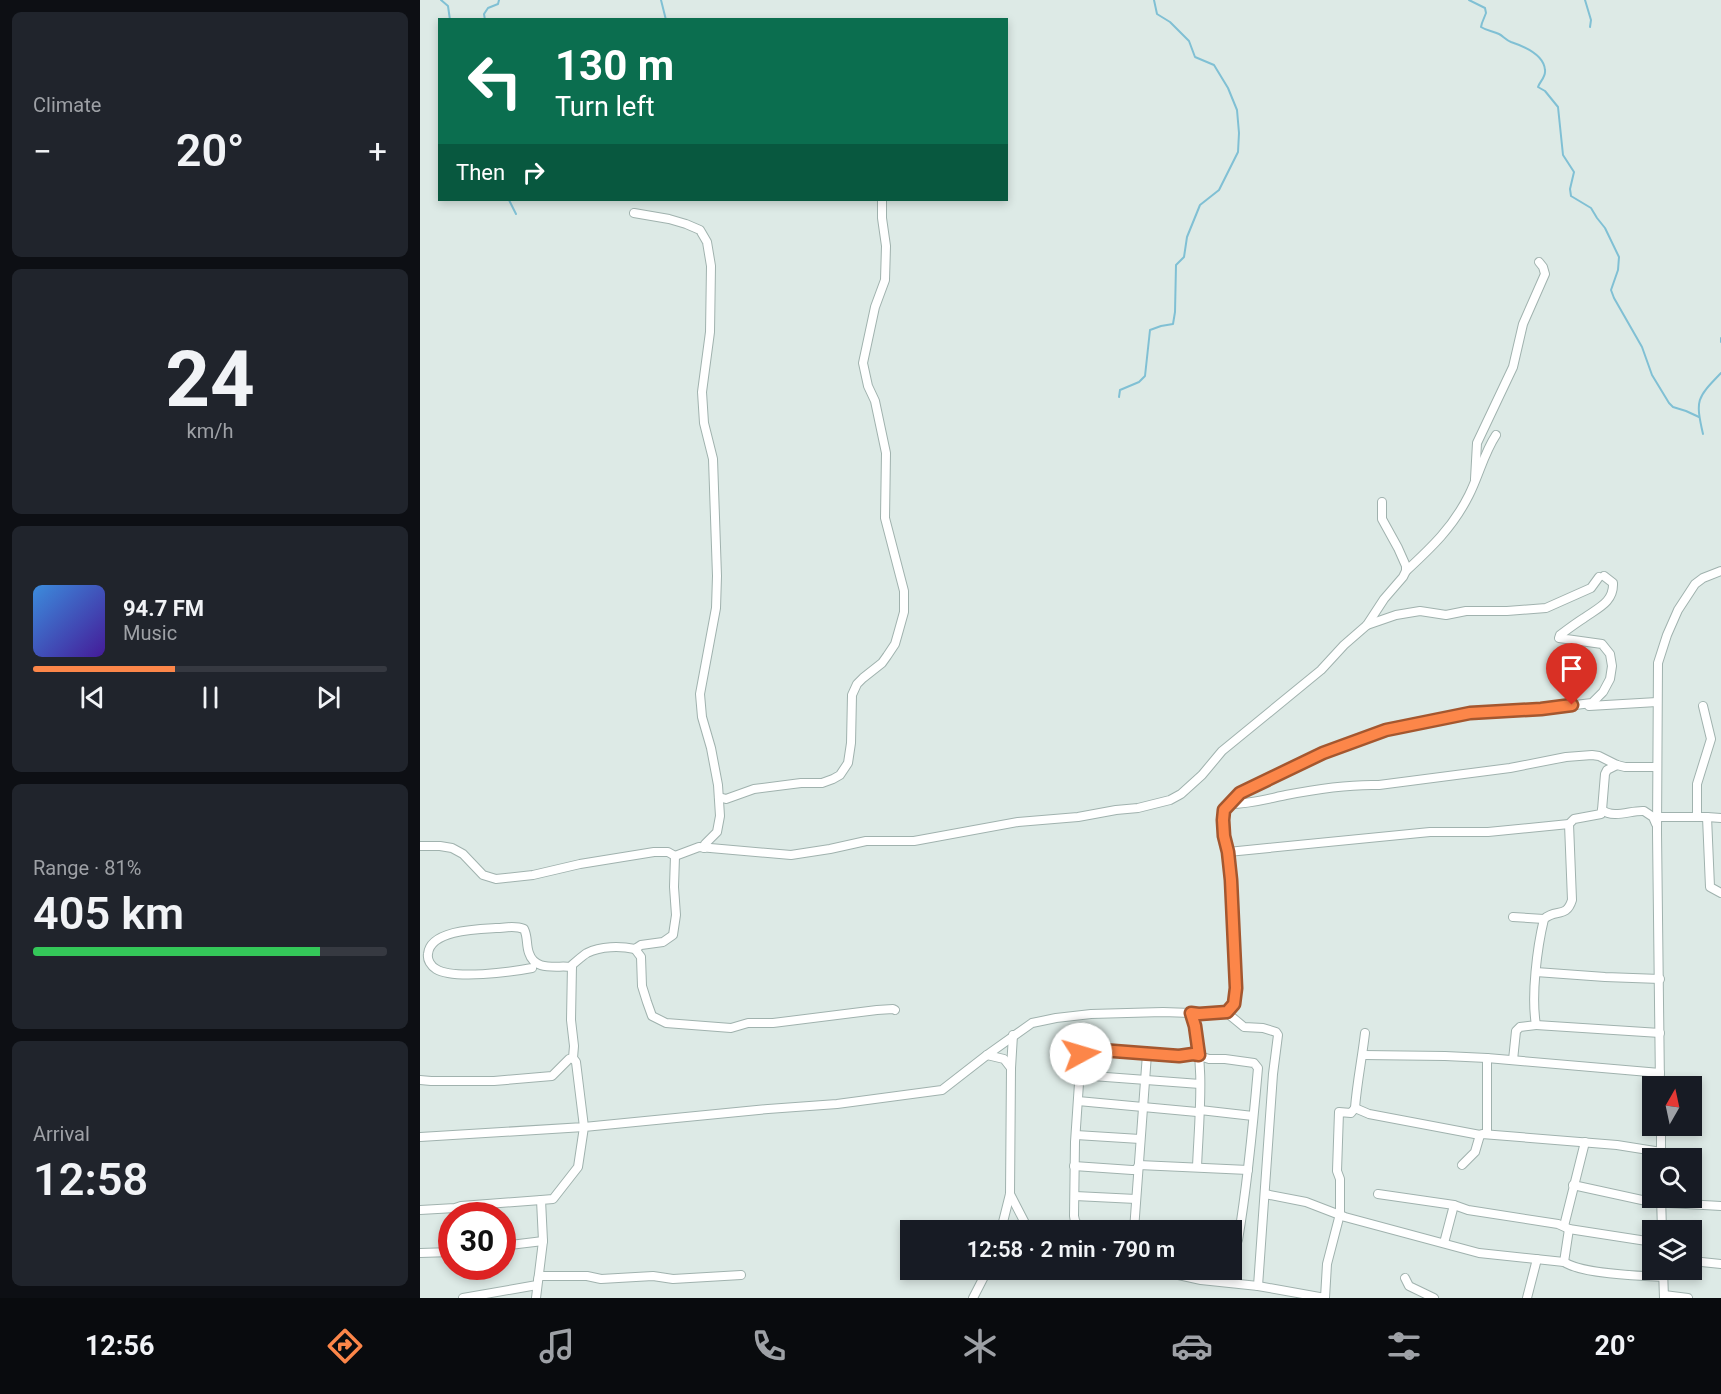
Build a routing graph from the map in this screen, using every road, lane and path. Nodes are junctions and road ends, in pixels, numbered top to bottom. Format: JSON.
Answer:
{"nodes":[{"id":1,"x":882,"y":201,"type":"edge"},
{"id":2,"x":634,"y":213,"type":"dead end"},
{"id":3,"x":1539,"y":262,"type":"dead end"},
{"id":4,"x":1496,"y":435,"type":"dead end"},
{"id":5,"x":1475,"y":479,"type":"junction"},
{"id":6,"x":1382,"y":502,"type":"dead end"},
{"id":7,"x":1406,"y":571,"type":"junction"},
{"id":8,"x":1721,"y":571,"type":"edge"},
{"id":9,"x":1367,"y":624,"type":"junction"},
{"id":10,"x":1657,"y":702,"type":"junction"},
{"id":11,"x":1703,"y":706,"type":"dead end"},
{"id":12,"x":1418,"y":725,"type":"junction"},
{"id":13,"x":1617,"y":765,"type":"junction"},
{"id":14,"x":1657,"y":767,"type":"junction"},
{"id":15,"x":719,"y":797,"type":"junction"},
{"id":16,"x":1230,"y":804,"type":"junction"},
{"id":17,"x":1602,"y":810,"type":"junction"},
{"id":18,"x":1697,"y":817,"type":"junction"},
{"id":19,"x":1707,"y":817,"type":"junction"},
{"id":20,"x":1721,"y":818,"type":"edge"},
{"id":21,"x":1657,"y":821,"type":"junction"},
{"id":22,"x":1569,"y":824,"type":"junction"},
{"id":23,"x":420,"y":846,"type":"edge"},
{"id":24,"x":704,"y":848,"type":"junction"},
{"id":25,"x":1228,"y":852,"type":"junction"},
{"id":26,"x":675,"y":856,"type":"junction"},
{"id":27,"x":1721,"y":893,"type":"edge"},
{"id":28,"x":1513,"y":917,"type":"dead end"},
{"id":29,"x":1544,"y":919,"type":"junction"},
{"id":30,"x":635,"y":949,"type":"junction"},
{"id":31,"x":572,"y":967,"type":"junction"},
{"id":32,"x":532,"y":968,"type":"dead end"},
{"id":33,"x":1536,"y":972,"type":"junction"},
{"id":34,"x":1660,"y":979,"type":"junction"},
{"id":35,"x":895,"y":1010,"type":"dead end"},
{"id":36,"x":1227,"y":1012,"type":"junction"},
{"id":37,"x":1191,"y":1013,"type":"junction"},
{"id":38,"x":1536,"y":1025,"type":"junction"},
{"id":39,"x":1365,"y":1033,"type":"dead end"},
{"id":40,"x":1660,"y":1033,"type":"junction"},
{"id":41,"x":1013,"y":1035,"type":"junction"},
{"id":42,"x":1147,"y":1054,"type":"junction"},
{"id":43,"x":987,"y":1055,"type":"junction"},
{"id":44,"x":1199,"y":1055,"type":"junction"},
{"id":45,"x":1363,"y":1055,"type":"junction"},
{"id":46,"x":573,"y":1058,"type":"junction"},
{"id":47,"x":1487,"y":1058,"type":"junction"},
{"id":48,"x":1513,"y":1060,"type":"junction"},
{"id":49,"x":1011,"y":1068,"type":"junction"},
{"id":50,"x":1660,"y":1073,"type":"joint"},
{"id":51,"x":1079,"y":1075,"type":"junction"},
{"id":52,"x":420,"y":1080,"type":"edge"},
{"id":53,"x":1144,"y":1080,"type":"junction"},
{"id":54,"x":1200,"y":1084,"type":"junction"},
{"id":55,"x":1078,"y":1101,"type":"junction"},
{"id":56,"x":1143,"y":1107,"type":"junction"},
{"id":57,"x":1355,"y":1108,"type":"junction"},
{"id":58,"x":1200,"y":1110,"type":"junction"},
{"id":59,"x":1253,"y":1116,"type":"junction"},
{"id":60,"x":584,"y":1127,"type":"junction"},
{"id":61,"x":1076,"y":1135,"type":"junction"},
{"id":62,"x":1484,"y":1135,"type":"junction"},
{"id":63,"x":420,"y":1137,"type":"edge"},
{"id":64,"x":1140,"y":1139,"type":"junction"},
{"id":65,"x":1585,"y":1142,"type":"junction"},
{"id":66,"x":1642,"y":1151,"type":"edge"},
{"id":67,"x":1462,"y":1165,"type":"dead end"},
{"id":68,"x":1074,"y":1166,"type":"junction"},
{"id":69,"x":1197,"y":1167,"type":"junction"},
{"id":70,"x":1138,"y":1168,"type":"junction"},
{"id":71,"x":1248,"y":1170,"type":"junction"},
{"id":72,"x":1574,"y":1185,"type":"junction"},
{"id":73,"x":1010,"y":1194,"type":"junction"},
{"id":74,"x":1265,"y":1194,"type":"junction"},
{"id":75,"x":1378,"y":1194,"type":"dead end"},
{"id":76,"x":1075,"y":1196,"type":"junction"},
{"id":77,"x":1136,"y":1199,"type":"junction"},
{"id":78,"x":541,"y":1200,"type":"junction"},
{"id":79,"x":1642,"y":1200,"type":"edge"},
{"id":80,"x":1702,"y":1204,"type":"edge"},
{"id":81,"x":1454,"y":1205,"type":"junction"},
{"id":82,"x":1721,"y":1206,"type":"edge"},
{"id":83,"x":420,"y":1210,"type":"edge"},
{"id":84,"x":1340,"y":1214,"type":"junction"},
{"id":85,"x":1004,"y":1220,"type":"edge"},
{"id":86,"x":1024,"y":1220,"type":"edge"},
{"id":87,"x":1075,"y":1220,"type":"edge"},
{"id":88,"x":1135,"y":1220,"type":"edge"},
{"id":89,"x":1242,"y":1220,"type":"edge"},
{"id":90,"x":1566,"y":1227,"type":"junction"},
{"id":91,"x":543,"y":1240,"type":"junction"},
{"id":92,"x":1642,"y":1240,"type":"edge"},
{"id":93,"x":1444,"y":1242,"type":"junction"},
{"id":94,"x":516,"y":1244,"type":"edge"},
{"id":95,"x":438,"y":1253,"type":"edge"},
{"id":96,"x":420,"y":1254,"type":"edge"},
{"id":97,"x":1537,"y":1259,"type":"junction"},
{"id":98,"x":1564,"y":1262,"type":"junction"},
{"id":99,"x":1702,"y":1262,"type":"edge"},
{"id":100,"x":1721,"y":1264,"type":"edge"},
{"id":101,"x":1642,"y":1273,"type":"edge"},
{"id":102,"x":741,"y":1275,"type":"dead end"},
{"id":103,"x":1405,"y":1278,"type":"dead end"},
{"id":104,"x":982,"y":1280,"type":"edge"},
{"id":105,"x":1201,"y":1280,"type":"edge"},
{"id":106,"x":1663,"y":1280,"type":"edge"},
{"id":107,"x":537,"y":1283,"type":"junction"},
{"id":108,"x":1258,"y":1286,"type":"junction"},
{"id":109,"x":1664,"y":1297,"type":"edge"},
{"id":110,"x":463,"y":1298,"type":"edge"},
{"id":111,"x":536,"y":1298,"type":"edge"},
{"id":112,"x":973,"y":1298,"type":"edge"},
{"id":113,"x":1434,"y":1298,"type":"edge"},
{"id":114,"x":1527,"y":1298,"type":"edge"},
{"id":115,"x":1688,"y":1298,"type":"edge"}],
"edges":[{"from":1,"to":15,"type":"street"},
{"from":2,"to":15,"type":"street"},
{"from":3,"to":5,"type":"street"},
{"from":4,"to":5,"type":"street"},
{"from":5,"to":7,"type":"street"},
{"from":6,"to":7,"type":"street"},
{"from":7,"to":9,"type":"street"},
{"from":8,"to":10,"type":"street"},
{"from":9,"to":12,"type":"street"},
{"from":9,"to":24,"type":"street"},
{"from":10,"to":12,"type":"street"},
{"from":10,"to":14,"type":"street"},
{"from":11,"to":18,"type":"street"},
{"from":12,"to":16,"type":"street"},
{"from":13,"to":14,"type":"street"},
{"from":13,"to":16,"type":"street"},
{"from":13,"to":17,"type":"street"},
{"from":14,"to":21,"type":"street"},
{"from":15,"to":24,"type":"street"},
{"from":16,"to":25,"type":"street"},
{"from":17,"to":21,"type":"street"},
{"from":17,"to":22,"type":"street"},
{"from":18,"to":19,"type":"street"},
{"from":18,"to":21,"type":"street"},
{"from":19,"to":20,"type":"street"},
{"from":19,"to":27,"type":"street"},
{"from":21,"to":34,"type":"street"},
{"from":22,"to":25,"type":"street"},
{"from":22,"to":29,"type":"street"},
{"from":23,"to":26,"type":"street"},
{"from":24,"to":26,"type":"street"},
{"from":25,"to":36,"type":"street"},
{"from":26,"to":30,"type":"street"},
{"from":28,"to":29,"type":"street"},
{"from":29,"to":33,"type":"street"},
{"from":30,"to":31,"type":"street"},
{"from":30,"to":35,"type":"street"},
{"from":31,"to":32,"type":"street"},
{"from":31,"to":46,"type":"street"},
{"from":33,"to":34,"type":"street"},
{"from":33,"to":38,"type":"street"},
{"from":34,"to":40,"type":"street"},
{"from":36,"to":37,"type":"street"},
{"from":36,"to":74,"type":"street"},
{"from":37,"to":41,"type":"street"},
{"from":37,"to":44,"type":"street"},
{"from":38,"to":40,"type":"street"},
{"from":38,"to":48,"type":"street"},
{"from":39,"to":45,"type":"street"},
{"from":40,"to":50,"type":"street"},
{"from":41,"to":43,"type":"street"},
{"from":41,"to":49,"type":"street"},
{"from":42,"to":44,"type":"street"},
{"from":42,"to":51,"type":"street"},
{"from":42,"to":53,"type":"street"},
{"from":43,"to":49,"type":"street"},
{"from":43,"to":60,"type":"street"},
{"from":44,"to":54,"type":"street"},
{"from":44,"to":59,"type":"street"},
{"from":45,"to":47,"type":"street"},
{"from":45,"to":57,"type":"street"},
{"from":46,"to":52,"type":"street"},
{"from":46,"to":60,"type":"street"},
{"from":47,"to":48,"type":"street"},
{"from":47,"to":62,"type":"street"},
{"from":48,"to":50,"type":"street"},
{"from":49,"to":73,"type":"street"},
{"from":51,"to":53,"type":"street"},
{"from":51,"to":55,"type":"street"},
{"from":53,"to":54,"type":"street"},
{"from":53,"to":56,"type":"street"},
{"from":54,"to":58,"type":"street"},
{"from":55,"to":56,"type":"street"},
{"from":55,"to":61,"type":"street"},
{"from":56,"to":58,"type":"street"},
{"from":56,"to":64,"type":"street"},
{"from":57,"to":62,"type":"street"},
{"from":57,"to":84,"type":"street"},
{"from":58,"to":59,"type":"street"},
{"from":58,"to":69,"type":"street"},
{"from":59,"to":71,"type":"street"},
{"from":60,"to":63,"type":"street"},
{"from":60,"to":78,"type":"street"},
{"from":61,"to":64,"type":"street"},
{"from":61,"to":68,"type":"street"},
{"from":62,"to":65,"type":"street"},
{"from":62,"to":67,"type":"street"},
{"from":64,"to":70,"type":"street"},
{"from":65,"to":66,"type":"street"},
{"from":65,"to":72,"type":"street"},
{"from":68,"to":70,"type":"street"},
{"from":68,"to":76,"type":"street"},
{"from":69,"to":70,"type":"street"},
{"from":69,"to":71,"type":"street"},
{"from":70,"to":77,"type":"street"},
{"from":71,"to":89,"type":"street"},
{"from":72,"to":79,"type":"street"},
{"from":72,"to":90,"type":"street"},
{"from":73,"to":85,"type":"street"},
{"from":73,"to":86,"type":"street"},
{"from":74,"to":84,"type":"street"},
{"from":74,"to":108,"type":"street"},
{"from":75,"to":81,"type":"street"},
{"from":76,"to":77,"type":"street"},
{"from":76,"to":87,"type":"street"},
{"from":77,"to":88,"type":"street"},
{"from":78,"to":83,"type":"street"},
{"from":78,"to":91,"type":"street"},
{"from":80,"to":82,"type":"street"},
{"from":81,"to":90,"type":"street"},
{"from":81,"to":93,"type":"street"},
{"from":84,"to":93,"type":"street"},
{"from":84,"to":108,"type":"street"},
{"from":90,"to":92,"type":"street"},
{"from":90,"to":98,"type":"street"},
{"from":91,"to":94,"type":"street"},
{"from":91,"to":107,"type":"street"},
{"from":93,"to":97,"type":"street"},
{"from":95,"to":96,"type":"street"},
{"from":97,"to":98,"type":"street"},
{"from":97,"to":114,"type":"street"},
{"from":98,"to":101,"type":"street"},
{"from":99,"to":100,"type":"street"},
{"from":102,"to":107,"type":"street"},
{"from":103,"to":113,"type":"street"},
{"from":104,"to":112,"type":"street"},
{"from":105,"to":108,"type":"street"},
{"from":106,"to":109,"type":"street"},
{"from":107,"to":110,"type":"street"},
{"from":107,"to":111,"type":"street"},
{"from":109,"to":115,"type":"street"}]}
